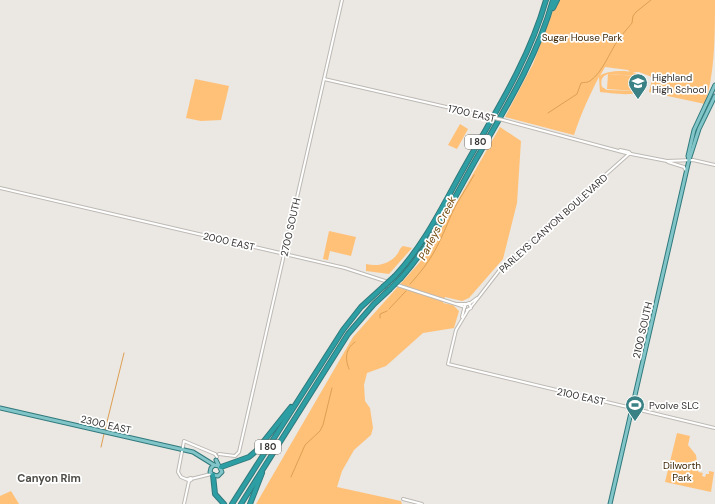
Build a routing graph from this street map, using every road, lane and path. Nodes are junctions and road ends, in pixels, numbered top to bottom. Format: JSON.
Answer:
{"nodes":[{"id":1,"x":342,"y":0,"type":"edge"},
{"id":2,"x":546,"y":0,"type":"edge"},
{"id":3,"x":553,"y":0,"type":"edge"},
{"id":4,"x":557,"y":0,"type":"edge"},
{"id":5,"x":548,"y":19,"type":"junction"},
{"id":6,"x":324,"y":79,"type":"junction"},
{"id":7,"x":715,"y":85,"type":"edge"},
{"id":8,"x":715,"y":96,"type":"edge"},
{"id":9,"x":630,"y":153,"type":"junction"},
{"id":10,"x":689,"y":160,"type":"junction"},
{"id":11,"x":667,"y":161,"type":"junction"},
{"id":12,"x":715,"y":165,"type":"edge"},
{"id":13,"x":686,"y":173,"type":"junction"},
{"id":14,"x":0,"y":188,"type":"edge"},
{"id":15,"x":284,"y":253,"type":"junction"},
{"id":16,"x":479,"y":296,"type":"junction"},
{"id":17,"x":455,"y":304,"type":"junction"},
{"id":18,"x":466,"y":304,"type":"junction"},
{"id":19,"x":469,"y":304,"type":"junction"},
{"id":20,"x":471,"y":307,"type":"junction"},
{"id":21,"x":465,"y":308,"type":"junction"},
{"id":22,"x":468,"y":310,"type":"junction"},
{"id":23,"x":462,"y":317,"type":"junction"},
{"id":24,"x":303,"y":391,"type":"junction"},
{"id":25,"x":0,"y":408,"type":"edge"},
{"id":26,"x":632,"y":408,"type":"junction"},
{"id":27,"x":715,"y":428,"type":"edge"},
{"id":28,"x":182,"y":450,"type":"junction"},
{"id":29,"x":215,"y":454,"type":"junction"},
{"id":30,"x":219,"y":454,"type":"junction"},
{"id":31,"x":217,"y":458,"type":"junction"},
{"id":32,"x":205,"y":460,"type":"junction"},
{"id":33,"x":267,"y":461,"type":"junction"},
{"id":34,"x":214,"y":465,"type":"junction"},
{"id":35,"x":220,"y":466,"type":"junction"},
{"id":36,"x":211,"y":469,"type":"junction"},
{"id":37,"x":202,"y":475,"type":"junction"},
{"id":38,"x":212,"y":475,"type":"junction"},
{"id":39,"x":189,"y":480,"type":"junction"},
{"id":40,"x":403,"y":499,"type":"dead end"},
{"id":41,"x":184,"y":504,"type":"edge"},
{"id":42,"x":224,"y":504,"type":"edge"},
{"id":43,"x":233,"y":504,"type":"edge"},
{"id":44,"x":241,"y":504,"type":"edge"},
{"id":45,"x":250,"y":504,"type":"edge"},
{"id":46,"x":422,"y":504,"type":"edge"},
{"id":47,"x":610,"y":504,"type":"edge"}],
"edges":[{"from":1,"to":6,"type":"street","name":"2700 SOUTH"},
{"from":2,"to":24,"type":"highway","number":"I 80","bridge":true},
{"from":3,"to":5,"type":"highway","number":"I 80"},
{"from":4,"to":5,"type":"highway"},
{"from":5,"to":33,"type":"highway","number":"I 80","bridge":true},
{"from":6,"to":9,"type":"street","name":"1700 EAST","bridge":true},
{"from":6,"to":15,"type":"street","name":"2700 SOUTH"},
{"from":7,"to":10,"type":"main road","name":"2100 SOUTH"},
{"from":8,"to":10,"type":"main road","name":"2100 SOUTH"},
{"from":9,"to":11,"type":"street","name":"1700 EAST"},
{"from":9,"to":16,"type":"street","name":"PARLEYS CANYON BOULEVARD"},
{"from":10,"to":11,"type":"street","name":"1700 EAST"},
{"from":10,"to":12,"type":"street","name":"1700 EAST"},
{"from":10,"to":13,"type":"main road","name":"2100 SOUTH"},
{"from":11,"to":13,"type":"street"},
{"from":13,"to":26,"type":"main road","name":"2100 SOUTH"},
{"from":14,"to":15,"type":"street","name":"2000 EAST"},
{"from":15,"to":17,"type":"street","name":"2000 EAST"},
{"from":15,"to":30,"type":"street","name":"2700 SOUTH"},
{"from":16,"to":19,"type":"street","name":"PARLEYS CANYON BOULEVARD"},
{"from":16,"to":20,"type":"street","name":"PARLEYS CANYON BOULEVARD"},
{"from":17,"to":18,"type":"street","name":"2000 EAST"},
{"from":17,"to":21,"type":"street","name":"2000 EAST"},
{"from":18,"to":19,"type":"street","name":"2000 EAST"},
{"from":18,"to":21,"type":"street"},
{"from":19,"to":20,"type":"street"},
{"from":20,"to":22,"type":"street","name":"PARLEYS CANYON BOULEVARD"},
{"from":21,"to":22,"type":"street","name":"2000 EAST"},
{"from":21,"to":23,"type":"street"},
{"from":22,"to":23,"type":"street"},
{"from":23,"to":26,"type":"street","name":"2100 EAST"},
{"from":24,"to":35,"type":"highway"},
{"from":24,"to":43,"type":"highway","number":"I 80"},
{"from":25,"to":28,"type":"main road","name":"2300 EAST"},
{"from":26,"to":27,"type":"street","name":"2100 EAST"},
{"from":26,"to":47,"type":"main road","name":"2100 SOUTH"},
{"from":28,"to":29,"type":"street"},
{"from":28,"to":32,"type":"main road","name":"2300 EAST"},
{"from":28,"to":39,"type":"street"},
{"from":29,"to":30,"type":"street"},
{"from":29,"to":31,"type":"street"},
{"from":30,"to":31,"type":"street"},
{"from":31,"to":34,"type":"main road"},
{"from":31,"to":35,"type":"main road"},
{"from":32,"to":34,"type":"main road","name":"2300 EAST"},
{"from":32,"to":36,"type":"main road","name":"2300 EAST"},
{"from":33,"to":44,"type":"highway","number":"I 80"},
{"from":33,"to":45,"type":"highway"},
{"from":34,"to":35,"type":"main road","name":"2300 EAST"},
{"from":34,"to":36,"type":"main road"},
{"from":35,"to":38,"type":"main road"},
{"from":36,"to":37,"type":"street"},
{"from":36,"to":38,"type":"main road","name":"2300 EAST"},
{"from":37,"to":38,"type":"street"},
{"from":37,"to":39,"type":"street"},
{"from":38,"to":42,"type":"highway"},
{"from":39,"to":41,"type":"street"},
{"from":40,"to":46,"type":"street"}]}
